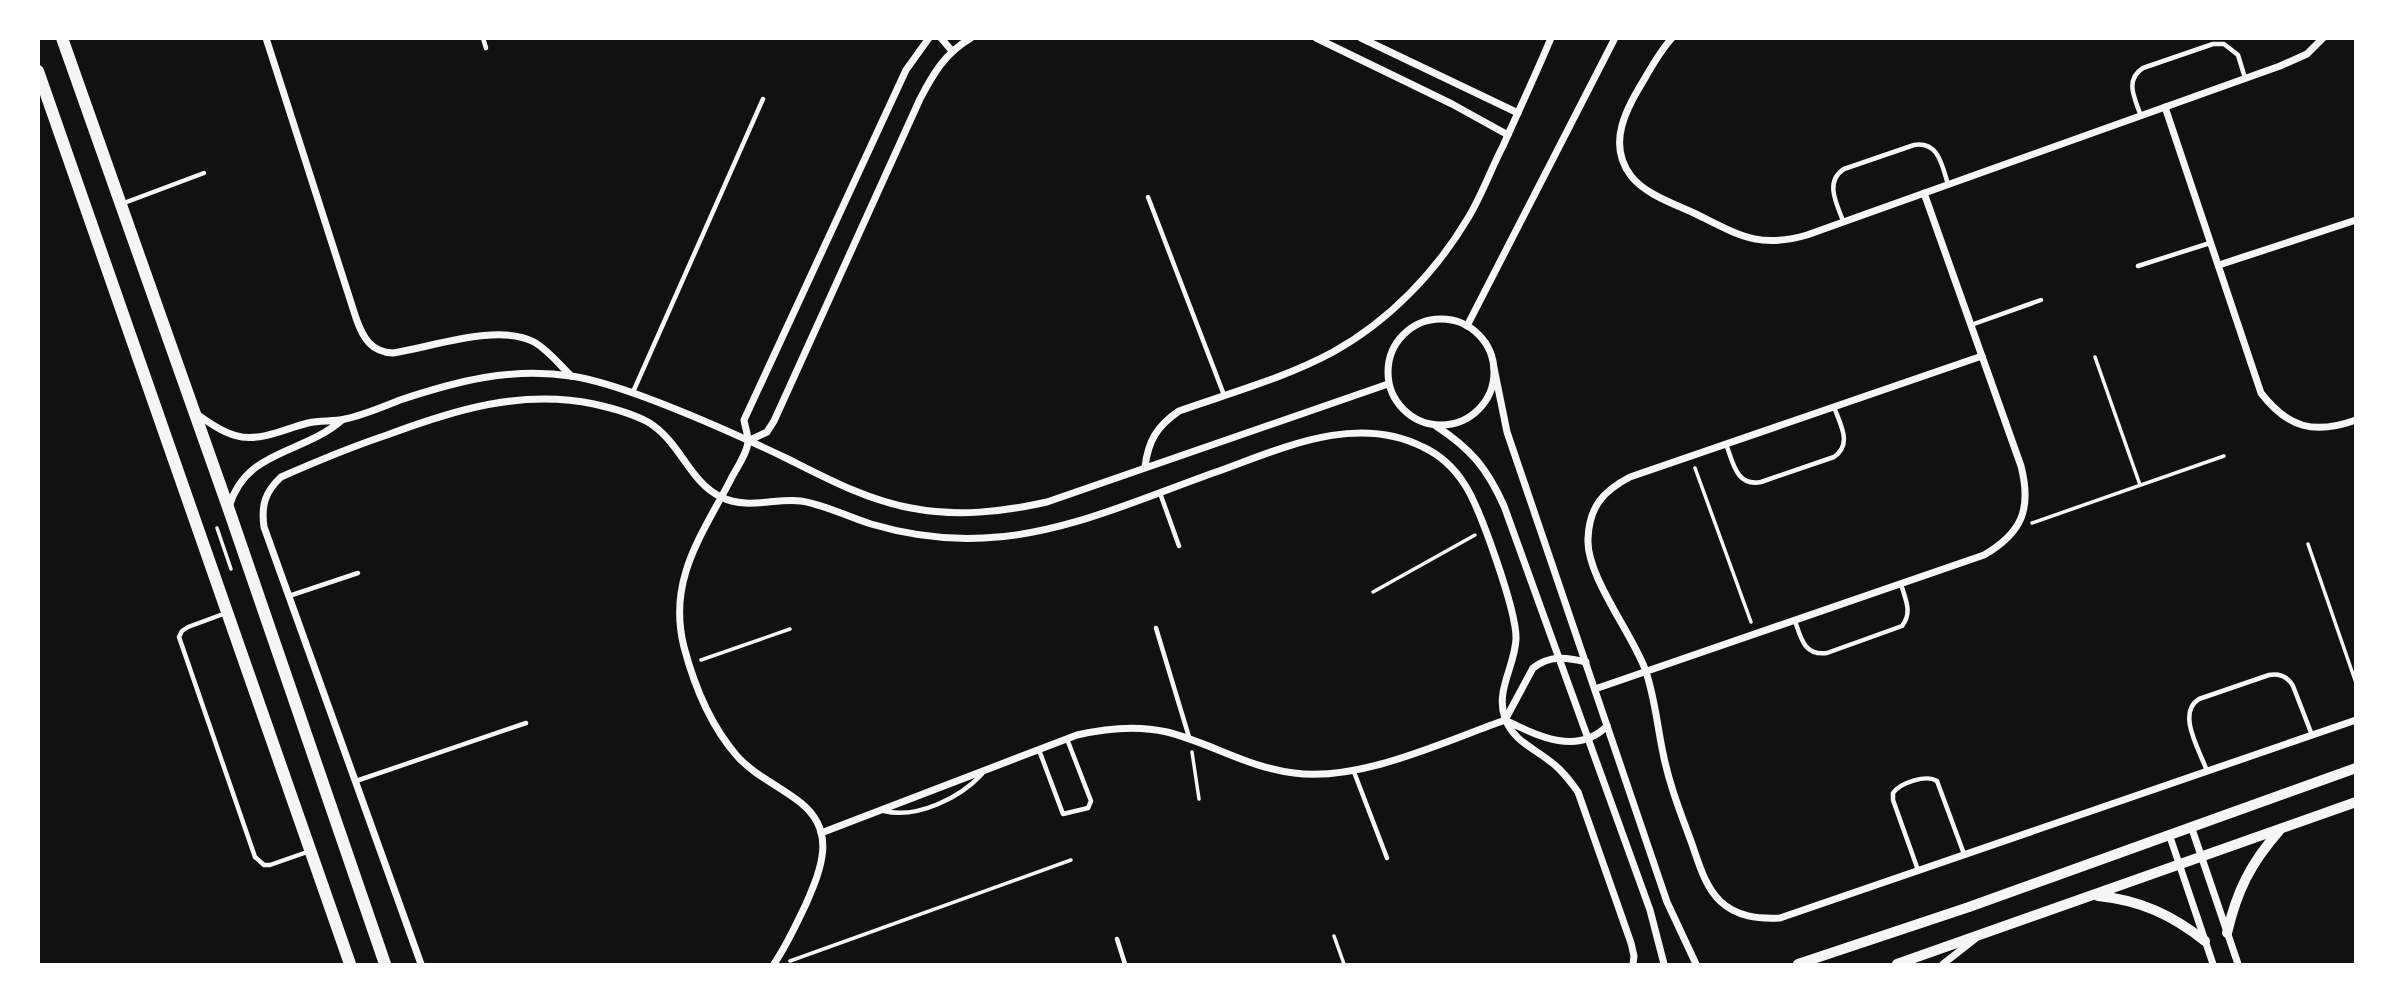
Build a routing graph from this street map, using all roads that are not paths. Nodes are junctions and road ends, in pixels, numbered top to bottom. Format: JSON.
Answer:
{"nodes":[{"id":1,"x":62,"y":38,"type":"edge"},
{"id":2,"x":266,"y":38,"type":"edge"},
{"id":3,"x":483,"y":38,"type":"edge"},
{"id":4,"x":929,"y":38,"type":"edge"},
{"id":5,"x":941,"y":38,"type":"edge"},
{"id":6,"x":971,"y":38,"type":"edge"},
{"id":7,"x":1316,"y":38,"type":"edge"},
{"id":8,"x":1361,"y":38,"type":"edge"},
{"id":9,"x":1551,"y":38,"type":"edge"},
{"id":10,"x":1615,"y":38,"type":"edge"},
{"id":11,"x":1672,"y":38,"type":"edge"},
{"id":12,"x":2323,"y":38,"type":"edge"},
{"id":13,"x":486,"y":48,"type":"dead end"},
{"id":14,"x":952,"y":51,"type":"junction"},
{"id":15,"x":38,"y":71,"type":"edge"},
{"id":16,"x":2245,"y":78,"type":"junction"},
{"id":17,"x":763,"y":99,"type":"dead end"},
{"id":18,"x":2165,"y":107,"type":"junction"},
{"id":19,"x":1518,"y":113,"type":"junction"},
{"id":20,"x":2141,"y":116,"type":"junction"},
{"id":21,"x":1507,"y":135,"type":"junction"},
{"id":22,"x":204,"y":173,"type":"dead end"},
{"id":23,"x":1948,"y":184,"type":"junction"},
{"id":24,"x":1924,"y":193,"type":"junction"},
{"id":25,"x":1149,"y":197,"type":"dead end"},
{"id":26,"x":120,"y":205,"type":"junction"},
{"id":27,"x":2356,"y":220,"type":"edge"},
{"id":28,"x":1843,"y":221,"type":"junction"},
{"id":29,"x":2211,"y":243,"type":"junction"},
{"id":30,"x":2219,"y":265,"type":"junction"},
{"id":31,"x":2138,"y":266,"type":"dead end"},
{"id":32,"x":2041,"y":300,"type":"dead end"},
{"id":33,"x":1971,"y":325,"type":"junction"},
{"id":34,"x":1467,"y":326,"type":"junction"},
{"id":35,"x":1982,"y":356,"type":"junction"},
{"id":36,"x":1494,"y":368,"type":"junction"},
{"id":37,"x":572,"y":376,"type":"junction"},
{"id":38,"x":1388,"y":384,"type":"junction"},
{"id":39,"x":633,"y":393,"type":"junction"},
{"id":40,"x":1224,"y":396,"type":"junction"},
{"id":41,"x":1834,"y":407,"type":"junction"},
{"id":42,"x":192,"y":410,"type":"junction"},
{"id":43,"x":343,"y":420,"type":"junction"},
{"id":44,"x":2356,"y":420,"type":"edge"},
{"id":45,"x":1436,"y":426,"type":"junction"},
{"id":46,"x":748,"y":441,"type":"junction"},
{"id":47,"x":1726,"y":444,"type":"junction"},
{"id":48,"x":1145,"y":467,"type":"junction"},
{"id":49,"x":1160,"y":492,"type":"junction"},
{"id":50,"x":722,"y":498,"type":"junction"},
{"id":51,"x":231,"y":516,"type":"junction"},
{"id":52,"x":1179,"y":546,"type":"dead end"},
{"id":53,"x":358,"y":573,"type":"dead end"},
{"id":54,"x":1900,"y":583,"type":"junction"},
{"id":55,"x":289,"y":596,"type":"junction"},
{"id":56,"x":227,"y":612,"type":"junction"},
{"id":57,"x":1795,"y":620,"type":"junction"},
{"id":58,"x":1156,"y":628,"type":"dead end"},
{"id":59,"x":1558,"y":657,"type":"junction"},
{"id":60,"x":1586,"y":662,"type":"junction"},
{"id":61,"x":1646,"y":671,"type":"junction"},
{"id":62,"x":1595,"y":689,"type":"junction"},
{"id":63,"x":1505,"y":720,"type":"junction"},
{"id":64,"x":2356,"y":720,"type":"edge"},
{"id":65,"x":526,"y":723,"type":"dead end"},
{"id":66,"x":1607,"y":726,"type":"junction"},
{"id":67,"x":2312,"y":735,"type":"junction"},
{"id":68,"x":1068,"y":739,"type":"junction"},
{"id":69,"x":1190,"y":740,"type":"junction"},
{"id":70,"x":1587,"y":740,"type":"junction"},
{"id":71,"x":1040,"y":750,"type":"junction"},
{"id":72,"x":2356,"y":768,"type":"edge"},
{"id":73,"x":985,"y":771,"type":"junction"},
{"id":74,"x":2207,"y":771,"type":"junction"},
{"id":75,"x":1354,"y":772,"type":"junction"},
{"id":76,"x":355,"y":782,"type":"junction"},
{"id":77,"x":2356,"y":802,"type":"edge"},
{"id":78,"x":881,"y":810,"type":"junction"},
{"id":79,"x":2191,"y":826,"type":"junction"},
{"id":80,"x":2281,"y":829,"type":"junction"},
{"id":81,"x":821,"y":834,"type":"junction"},
{"id":82,"x":2169,"y":834,"type":"junction"},
{"id":83,"x":310,"y":851,"type":"junction"},
{"id":84,"x":1964,"y":855,"type":"junction"},
{"id":85,"x":1387,"y":858,"type":"dead end"},
{"id":86,"x":2202,"y":858,"type":"junction"},
{"id":87,"x":2179,"y":866,"type":"junction"},
{"id":88,"x":1918,"y":871,"type":"junction"},
{"id":89,"x":2091,"y":896,"type":"junction"},
{"id":90,"x":2227,"y":933,"type":"junction"},
{"id":91,"x":1980,"y":935,"type":"junction"},
{"id":92,"x":1116,"y":939,"type":"dead end"},
{"id":93,"x":2205,"y":941,"type":"junction"},
{"id":94,"x":350,"y":964,"type":"edge"},
{"id":95,"x":385,"y":964,"type":"edge"},
{"id":96,"x":421,"y":964,"type":"edge"},
{"id":97,"x":774,"y":964,"type":"edge"},
{"id":98,"x":1125,"y":964,"type":"edge"},
{"id":99,"x":1633,"y":964,"type":"edge"},
{"id":100,"x":1664,"y":964,"type":"edge"},
{"id":101,"x":1696,"y":964,"type":"edge"},
{"id":102,"x":1798,"y":964,"type":"edge"},
{"id":103,"x":1897,"y":964,"type":"edge"},
{"id":104,"x":1943,"y":964,"type":"edge"},
{"id":105,"x":2213,"y":964,"type":"edge"},
{"id":106,"x":2238,"y":964,"type":"edge"}],
"edges":[{"from":1,"to":26,"type":"main road"},
{"from":2,"to":37,"type":"street"},
{"from":3,"to":13,"type":"lane"},
{"from":4,"to":46,"type":"street"},
{"from":5,"to":14,"type":"street"},
{"from":6,"to":14,"type":"street"},
{"from":7,"to":21,"type":"street"},
{"from":8,"to":19,"type":"street"},
{"from":9,"to":19,"type":"street"},
{"from":10,"to":34,"type":"street"},
{"from":11,"to":28,"type":"street"},
{"from":12,"to":16,"type":"street"},
{"from":14,"to":46,"type":"street"},
{"from":15,"to":56,"type":"main road"},
{"from":16,"to":18,"type":"street"},
{"from":16,"to":20,"type":"lane"},
{"from":17,"to":39,"type":"lane"},
{"from":18,"to":20,"type":"street"},
{"from":18,"to":29,"type":"street"},
{"from":19,"to":21,"type":"street"},
{"from":20,"to":23,"type":"street"},
{"from":21,"to":40,"type":"street"},
{"from":22,"to":26,"type":"lane"},
{"from":23,"to":24,"type":"street"},
{"from":23,"to":28,"type":"lane"},
{"from":24,"to":28,"type":"street"},
{"from":24,"to":33,"type":"street"},
{"from":25,"to":40,"type":"lane"},
{"from":26,"to":42,"type":"main road"},
{"from":27,"to":30,"type":"street"},
{"from":29,"to":30,"type":"street"},
{"from":29,"to":31,"type":"lane"},
{"from":30,"to":44,"type":"street"},
{"from":32,"to":33,"type":"lane"},
{"from":33,"to":35,"type":"street"},
{"from":34,"to":36,"type":"street"},
{"from":34,"to":38,"type":"street"},
{"from":35,"to":41,"type":"street"},
{"from":35,"to":54,"type":"street"},
{"from":36,"to":45,"type":"street"},
{"from":36,"to":60,"type":"street"},
{"from":37,"to":39,"type":"street"},
{"from":37,"to":43,"type":"street"},
{"from":38,"to":45,"type":"street"},
{"from":38,"to":48,"type":"street"},
{"from":39,"to":46,"type":"street"},
{"from":40,"to":48,"type":"street"},
{"from":41,"to":47,"type":"street"},
{"from":41,"to":47,"type":"lane"},
{"from":42,"to":43,"type":"street"},
{"from":42,"to":51,"type":"main road"},
{"from":43,"to":51,"type":"street"},
{"from":45,"to":59,"type":"street"},
{"from":46,"to":48,"type":"street"},
{"from":46,"to":50,"type":"street"},
{"from":47,"to":61,"type":"street"},
{"from":49,"to":50,"type":"street"},
{"from":49,"to":52,"type":"lane"},
{"from":49,"to":63,"type":"street"},
{"from":50,"to":55,"type":"street"},
{"from":50,"to":81,"type":"street"},
{"from":51,"to":95,"type":"main road"},
{"from":53,"to":55,"type":"lane"},
{"from":54,"to":57,"type":"street"},
{"from":54,"to":57,"type":"lane"},
{"from":55,"to":76,"type":"street"},
{"from":56,"to":83,"type":"main road"},
{"from":56,"to":83,"type":"lane"},
{"from":57,"to":61,"type":"street"},
{"from":58,"to":69,"type":"lane"},
{"from":59,"to":60,"type":"street"},
{"from":59,"to":63,"type":"street"},
{"from":59,"to":70,"type":"street"},
{"from":60,"to":62,"type":"street"},
{"from":61,"to":62,"type":"street"},
{"from":61,"to":88,"type":"street"},
{"from":62,"to":66,"type":"street"},
{"from":63,"to":70,"type":"street"},
{"from":63,"to":75,"type":"street"},
{"from":63,"to":99,"type":"street"},
{"from":64,"to":67,"type":"street"},
{"from":65,"to":76,"type":"lane"},
{"from":66,"to":70,"type":"street"},
{"from":66,"to":101,"type":"street"},
{"from":67,"to":74,"type":"street"},
{"from":67,"to":74,"type":"lane"},
{"from":68,"to":69,"type":"street"},
{"from":68,"to":71,"type":"street"},
{"from":68,"to":71,"type":"lane"},
{"from":69,"to":75,"type":"street"},
{"from":70,"to":100,"type":"street"},
{"from":71,"to":73,"type":"street"},
{"from":72,"to":79,"type":"street"},
{"from":73,"to":78,"type":"street"},
{"from":73,"to":78,"type":"lane"},
{"from":74,"to":84,"type":"street"},
{"from":75,"to":85,"type":"lane"},
{"from":76,"to":96,"type":"street"},
{"from":77,"to":80,"type":"street"},
{"from":78,"to":81,"type":"street"},
{"from":79,"to":82,"type":"street"},
{"from":79,"to":86,"type":"street"},
{"from":80,"to":86,"type":"street"},
{"from":80,"to":90,"type":"street"},
{"from":81,"to":97,"type":"street"},
{"from":82,"to":87,"type":"street"},
{"from":82,"to":102,"type":"street"},
{"from":83,"to":94,"type":"main road"},
{"from":84,"to":88,"type":"street"},
{"from":84,"to":88,"type":"lane"},
{"from":86,"to":87,"type":"street"},
{"from":86,"to":90,"type":"street"},
{"from":87,"to":89,"type":"street"},
{"from":87,"to":93,"type":"street"},
{"from":89,"to":91,"type":"street"},
{"from":89,"to":93,"type":"street"},
{"from":90,"to":106,"type":"street"},
{"from":91,"to":103,"type":"street"},
{"from":91,"to":104,"type":"street"},
{"from":92,"to":98,"type":"lane"},
{"from":93,"to":105,"type":"street"}]}
